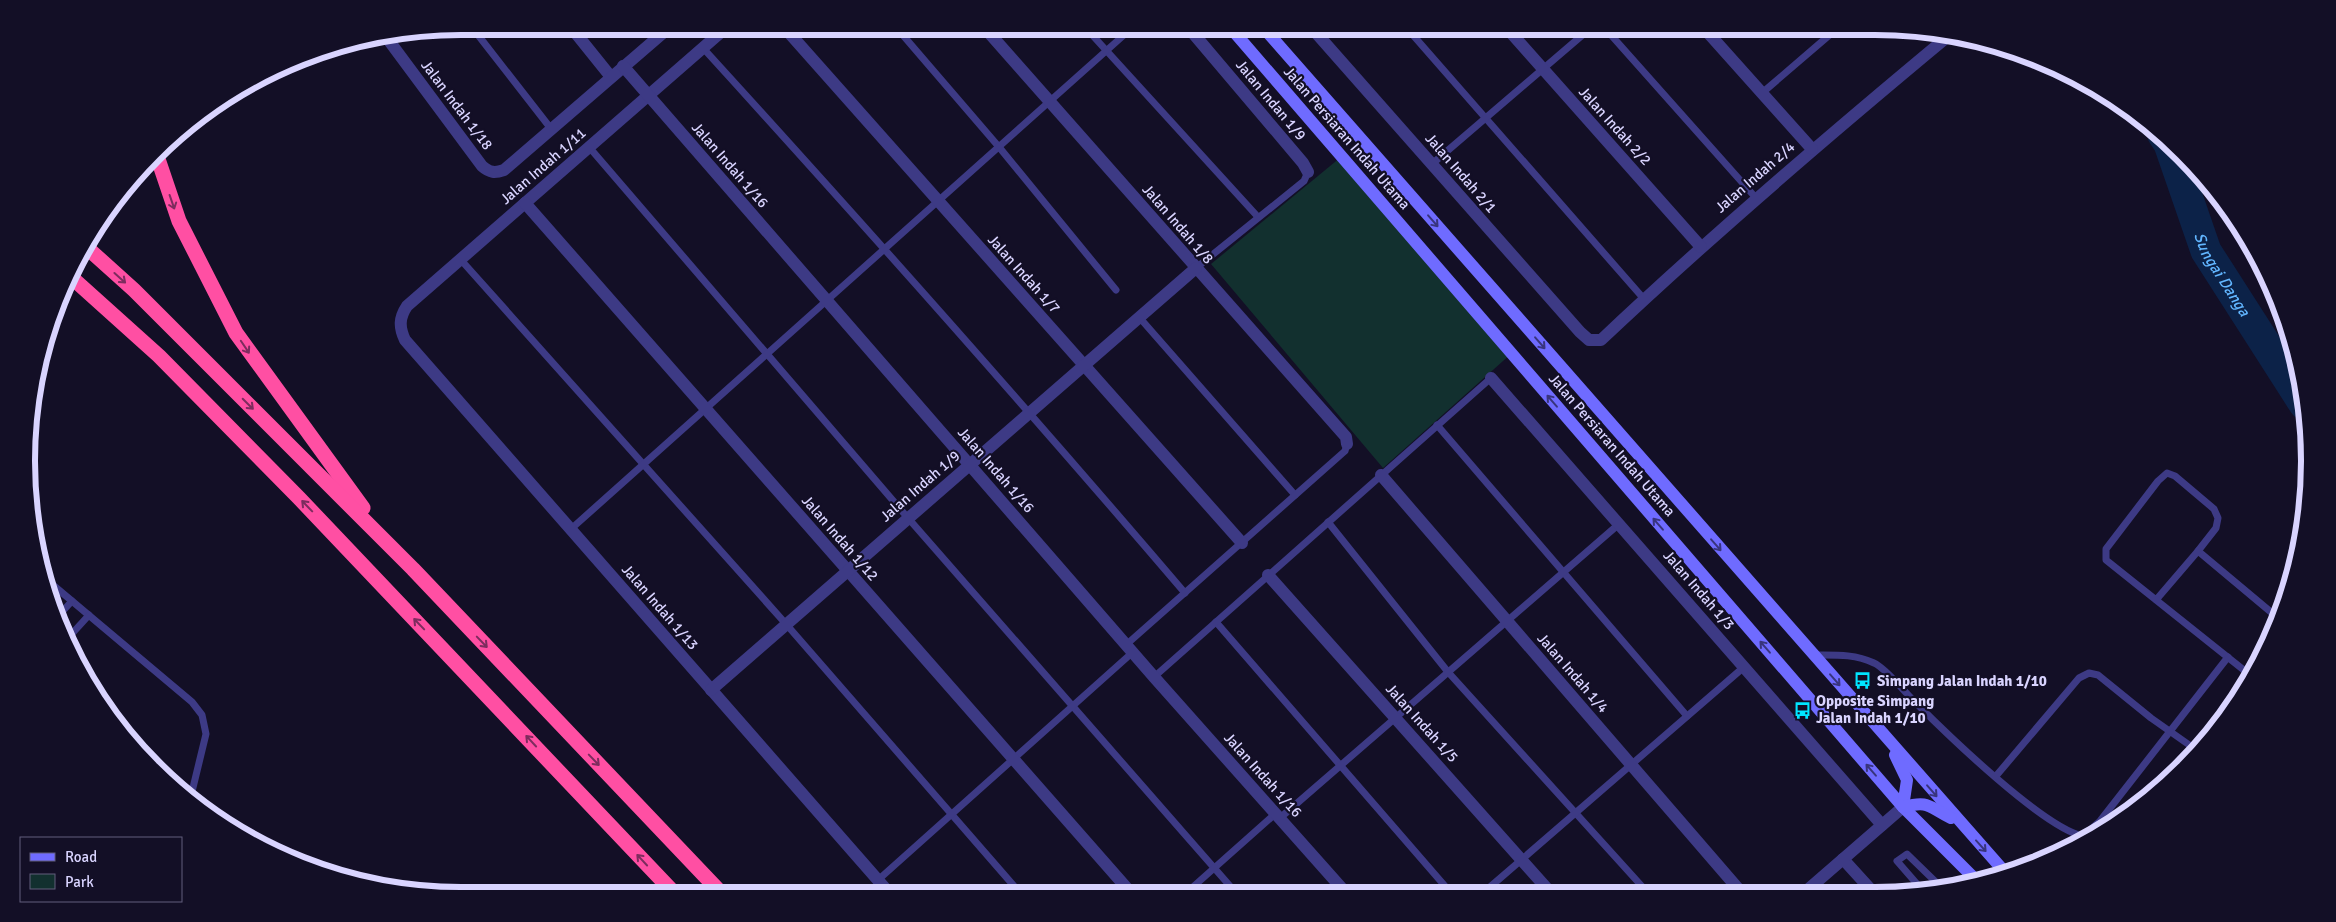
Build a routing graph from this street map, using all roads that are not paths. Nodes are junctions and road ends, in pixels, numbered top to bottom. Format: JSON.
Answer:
{"nodes":[{"id":1,"x":478,"y":35,"type":"edge"},
{"id":2,"x":577,"y":35,"type":"edge"},
{"id":3,"x":660,"y":35,"type":"edge"},
{"id":4,"x":718,"y":35,"type":"edge"},
{"id":5,"x":791,"y":35,"type":"edge"},
{"id":6,"x":903,"y":35,"type":"edge"},
{"id":7,"x":991,"y":35,"type":"edge"},
{"id":8,"x":1091,"y":35,"type":"edge"},
{"id":9,"x":1124,"y":35,"type":"edge"},
{"id":10,"x":1195,"y":35,"type":"edge"},
{"id":11,"x":1237,"y":35,"type":"edge"},
{"id":12,"x":1270,"y":35,"type":"edge"},
{"id":13,"x":1318,"y":35,"type":"edge"},
{"id":14,"x":1413,"y":35,"type":"edge"},
{"id":15,"x":1513,"y":35,"type":"edge"},
{"id":16,"x":1583,"y":35,"type":"edge"},
{"id":17,"x":1611,"y":35,"type":"edge"},
{"id":18,"x":1710,"y":35,"type":"edge"},
{"id":19,"x":1830,"y":35,"type":"edge"},
{"id":20,"x":389,"y":41,"type":"edge"},
{"id":21,"x":1943,"y":41,"type":"edge"},
{"id":22,"x":703,"y":48,"type":"junction"},
{"id":23,"x":1105,"y":52,"type":"junction"},
{"id":24,"x":623,"y":66,"type":"junction"},
{"id":25,"x":1543,"y":69,"type":"junction"},
{"id":26,"x":611,"y":77,"type":"junction"},
{"id":27,"x":1762,"y":93,"type":"junction"},
{"id":28,"x":648,"y":96,"type":"junction"},
{"id":29,"x":1049,"y":102,"type":"junction"},
{"id":30,"x":1486,"y":117,"type":"junction"},
{"id":31,"x":552,"y":130,"type":"junction"},
{"id":32,"x":589,"y":147,"type":"junction"},
{"id":33,"x":999,"y":147,"type":"junction"},
{"id":34,"x":1812,"y":149,"type":"junction"},
{"id":35,"x":159,"y":161,"type":"edge"},
{"id":36,"x":1432,"y":164,"type":"junction"},
{"id":37,"x":482,"y":166,"type":"joint"},
{"id":38,"x":1308,"y":172,"type":"joint"},
{"id":39,"x":1756,"y":198,"type":"junction"},
{"id":40,"x":938,"y":201,"type":"junction"},
{"id":41,"x":525,"y":203,"type":"junction"},
{"id":42,"x":1258,"y":217,"type":"junction"},
{"id":43,"x":1701,"y":247,"type":"junction"},
{"id":44,"x":886,"y":248,"type":"junction"},
{"id":45,"x":91,"y":251,"type":"edge"},
{"id":46,"x":461,"y":260,"type":"junction"},
{"id":47,"x":1196,"y":268,"type":"junction"},
{"id":48,"x":75,"y":282,"type":"edge"},
{"id":49,"x":1116,"y":290,"type":"dead end"},
{"id":50,"x":1644,"y":299,"type":"junction"},
{"id":51,"x":826,"y":301,"type":"junction"},
{"id":52,"x":1139,"y":317,"type":"junction"},
{"id":53,"x":405,"y":340,"type":"joint"},
{"id":54,"x":1590,"y":340,"type":"joint"},
{"id":55,"x":767,"y":354,"type":"junction"},
{"id":56,"x":1084,"y":365,"type":"junction"},
{"id":57,"x":1490,"y":378,"type":"joint"},
{"id":58,"x":706,"y":409,"type":"junction"},
{"id":59,"x":1030,"y":412,"type":"junction"},
{"id":60,"x":1437,"y":425,"type":"junction"},
{"id":61,"x":1347,"y":444,"type":"joint"},
{"id":62,"x":644,"y":464,"type":"junction"},
{"id":63,"x":970,"y":464,"type":"junction"},
{"id":64,"x":1381,"y":475,"type":"junction"},
{"id":65,"x":1295,"y":495,"type":"junction"},
{"id":66,"x":908,"y":518,"type":"junction"},
{"id":67,"x":1328,"y":522,"type":"junction"},
{"id":68,"x":1619,"y":524,"type":"junction"},
{"id":69,"x":571,"y":530,"type":"junction"},
{"id":70,"x":1242,"y":543,"type":"junction"},
{"id":71,"x":2198,"y":552,"type":"junction"},
{"id":72,"x":412,"y":569,"type":"junction"},
{"id":73,"x":848,"y":571,"type":"junction"},
{"id":74,"x":1563,"y":572,"type":"junction"},
{"id":75,"x":1268,"y":575,"type":"junction"},
{"id":76,"x":55,"y":586,"type":"edge"},
{"id":77,"x":1185,"y":593,"type":"junction"},
{"id":78,"x":2156,"y":600,"type":"junction"},
{"id":79,"x":72,"y":601,"type":"junction"},
{"id":80,"x":63,"y":611,"type":"edge"},
{"id":81,"x":2273,"y":614,"type":"edge"},
{"id":82,"x":89,"y":615,"type":"junction"},
{"id":83,"x":1507,"y":621,"type":"junction"},
{"id":84,"x":1216,"y":622,"type":"junction"},
{"id":85,"x":786,"y":624,"type":"junction"},
{"id":86,"x":72,"y":634,"type":"edge"},
{"id":87,"x":1130,"y":648,"type":"junction"},
{"id":88,"x":1813,"y":655,"type":"junction"},
{"id":89,"x":2228,"y":657,"type":"junction"},
{"id":90,"x":1744,"y":667,"type":"junction"},
{"id":91,"x":2245,"y":671,"type":"edge"},
{"id":92,"x":1448,"y":672,"type":"junction"},
{"id":93,"x":1154,"y":677,"type":"junction"},
{"id":94,"x":711,"y":690,"type":"junction"},
{"id":95,"x":1073,"y":707,"type":"junction"},
{"id":96,"x":1687,"y":716,"type":"junction"},
{"id":97,"x":1396,"y":718,"type":"junction"},
{"id":98,"x":2171,"y":731,"type":"junction"},
{"id":99,"x":1888,"y":741,"type":"junction"},
{"id":100,"x":2191,"y":746,"type":"edge"},
{"id":101,"x":1014,"y":760,"type":"junction"},
{"id":102,"x":1631,"y":765,"type":"junction"},
{"id":103,"x":1340,"y":766,"type":"junction"},
{"id":104,"x":1996,"y":776,"type":"junction"},
{"id":105,"x":192,"y":791,"type":"edge"},
{"id":106,"x":1903,"y":807,"type":"junction"},
{"id":107,"x":1577,"y":812,"type":"junction"},
{"id":108,"x":952,"y":815,"type":"junction"},
{"id":109,"x":1278,"y":816,"type":"junction"},
{"id":110,"x":1958,"y":821,"type":"junction"},
{"id":111,"x":1882,"y":825,"type":"junction"},
{"id":112,"x":2094,"y":826,"type":"edge"},
{"id":113,"x":2079,"y":835,"type":"edge"},
{"id":114,"x":1843,"y":859,"type":"junction"},
{"id":115,"x":1521,"y":860,"type":"junction"},
{"id":116,"x":2001,"y":867,"type":"edge"},
{"id":117,"x":1214,"y":868,"type":"junction"},
{"id":118,"x":1972,"y":876,"type":"edge"},
{"id":119,"x":878,"y":880,"type":"junction"},
{"id":120,"x":1938,"y":882,"type":"edge"},
{"id":121,"x":1917,"y":884,"type":"edge"},
{"id":122,"x":668,"y":887,"type":"edge"},
{"id":123,"x":715,"y":887,"type":"edge"},
{"id":124,"x":884,"y":887,"type":"edge"},
{"id":125,"x":1015,"y":887,"type":"edge"},
{"id":126,"x":1126,"y":887,"type":"edge"},
{"id":127,"x":1193,"y":887,"type":"edge"},
{"id":128,"x":1231,"y":887,"type":"edge"},
{"id":129,"x":1340,"y":887,"type":"edge"},
{"id":130,"x":1446,"y":887,"type":"edge"},
{"id":131,"x":1490,"y":887,"type":"edge"},
{"id":132,"x":1546,"y":887,"type":"edge"},
{"id":133,"x":1643,"y":887,"type":"edge"},
{"id":134,"x":1737,"y":887,"type":"edge"},
{"id":135,"x":1811,"y":887,"type":"edge"},
{"id":136,"x":1868,"y":887,"type":"edge"}],
"edges":[{"from":1,"to":31,"type":"lane"},
{"from":2,"to":26,"type":"street"},
{"from":3,"to":24,"type":"street","name":"Jalan Indah 1/11"},
{"from":4,"to":22,"type":"street","name":"Jalan Indah 1/11"},
{"from":5,"to":40,"type":"street","name":"Jalan Indah 1/7"},
{"from":6,"to":33,"type":"lane"},
{"from":7,"to":29,"type":"street","name":"Jalan Indah 1/8"},
{"from":8,"to":23,"type":"lane"},
{"from":9,"to":23,"type":"lane"},
{"from":10,"to":38,"type":"street","name":"Jalan Indan 1/9"},
{"from":106,"to":11,"type":"main road","name":"Jalan Persiaran Indah Utama","one_way":true},
{"from":12,"to":88,"type":"main road","name":"Jalan Persiaran Indah Utama","one_way":true},
{"from":13,"to":36,"type":"street","name":"Jalan Indah 2/1"},
{"from":14,"to":30,"type":"lane"},
{"from":15,"to":25,"type":"street","name":"Jalan Indah 2/2"},
{"from":16,"to":25,"type":"lane"},
{"from":17,"to":39,"type":"lane"},
{"from":18,"to":27,"type":"street"},
{"from":19,"to":27,"type":"lane"},
{"from":20,"to":37,"type":"street","name":"Jalan Indah 1/18"},
{"from":21,"to":34,"type":"street","name":"Jalan Indah 2/4"},
{"from":22,"to":28,"type":"street","name":"Jalan Indah 1/11"},
{"from":22,"to":44,"type":"lane"},
{"from":23,"to":29,"type":"lane"},
{"from":23,"to":42,"type":"lane"},
{"from":24,"to":26,"type":"street","name":"Jalan Indah 1/11"},
{"from":24,"to":28,"type":"street","name":"Jalan Indah 1/16"},
{"from":25,"to":30,"type":"lane"},
{"from":25,"to":43,"type":"street","name":"Jalan Indah 2/2"},
{"from":26,"to":31,"type":"street","name":"Jalan Indah 1/11"},
{"from":27,"to":34,"type":"street"},
{"from":28,"to":32,"type":"street","name":"Jalan Indah 1/11"},
{"from":28,"to":51,"type":"street","name":"Jalan Indah 1/16"},
{"from":29,"to":33,"type":"lane"},
{"from":29,"to":47,"type":"street","name":"Jalan Indah 1/8"},
{"from":30,"to":36,"type":"lane"},
{"from":30,"to":50,"type":"lane"},
{"from":31,"to":37,"type":"street","name":"Jalan Indah 1/11"},
{"from":32,"to":41,"type":"street","name":"Jalan Indah 1/11"},
{"from":32,"to":55,"type":"lane"},
{"from":33,"to":40,"type":"lane"},
{"from":33,"to":49,"type":"lane"},
{"from":34,"to":39,"type":"street","name":"Jalan Indah 2/4"},
{"from":35,"to":72,"type":"highway","one_way":true},
{"from":36,"to":54,"type":"street","name":"Jalan Indah 2/1"},
{"from":38,"to":42,"type":"lane"},
{"from":39,"to":43,"type":"street","name":"Jalan Indah 2/4"},
{"from":40,"to":44,"type":"lane"},
{"from":40,"to":56,"type":"street","name":"Jalan Indah 1/7"},
{"from":41,"to":46,"type":"street","name":"Jalan Indah 1/11"},
{"from":41,"to":58,"type":"street","name":"Jalan Indah 1/12"},
{"from":42,"to":47,"type":"lane"},
{"from":43,"to":50,"type":"street","name":"Jalan Indah 2/4"},
{"from":44,"to":51,"type":"lane"},
{"from":44,"to":59,"type":"lane"},
{"from":45,"to":72,"type":"highway","one_way":true},
{"from":46,"to":53,"type":"street","name":"Jalan Indah 1/11"},
{"from":46,"to":62,"type":"lane"},
{"from":47,"to":52,"type":"street","name":"Jalan Indah 1/9"},
{"from":47,"to":61,"type":"street","name":"Jalan Indah 1/8"},
{"from":122,"to":48,"type":"highway","one_way":true},
{"from":50,"to":54,"type":"street","name":"Jalan Indah 2/4"},
{"from":51,"to":55,"type":"lane"},
{"from":51,"to":63,"type":"street","name":"Jalan Indah 1/16"},
{"from":52,"to":56,"type":"street","name":"Jalan Indah 1/9"},
{"from":52,"to":65,"type":"lane"},
{"from":53,"to":69,"type":"street","name":"Jalan Indah 1/13"},
{"from":55,"to":58,"type":"lane"},
{"from":55,"to":66,"type":"lane"},
{"from":56,"to":59,"type":"street","name":"Jalan Indah 1/9"},
{"from":56,"to":70,"type":"street","name":"Jalan Indah 1/7"},
{"from":57,"to":60,"type":"lane"},
{"from":57,"to":68,"type":"street","name":"Jalan Indah 1/3"},
{"from":58,"to":62,"type":"lane"},
{"from":58,"to":73,"type":"street","name":"Jalan Indah 1/12"},
{"from":59,"to":63,"type":"street","name":"Jalan Indah 1/9"},
{"from":59,"to":77,"type":"lane"},
{"from":60,"to":64,"type":"lane"},
{"from":60,"to":74,"type":"lane"},
{"from":61,"to":65,"type":"lane"},
{"from":62,"to":69,"type":"lane"},
{"from":62,"to":85,"type":"lane"},
{"from":63,"to":66,"type":"street","name":"Jalan Indah 1/9"},
{"from":63,"to":87,"type":"street","name":"Jalan Indah 1/16"},
{"from":64,"to":67,"type":"lane"},
{"from":64,"to":83,"type":"street","name":"Jalan Indah 1/4"},
{"from":65,"to":70,"type":"lane"},
{"from":66,"to":73,"type":"street","name":"Jalan Indah 1/9"},
{"from":66,"to":95,"type":"lane"},
{"from":67,"to":75,"type":"lane"},
{"from":67,"to":92,"type":"lane"},
{"from":68,"to":74,"type":"lane"},
{"from":68,"to":90,"type":"street","name":"Jalan Indah 1/3"},
{"from":69,"to":94,"type":"street","name":"Jalan Indah 1/13"},
{"from":70,"to":77,"type":"lane"},
{"from":71,"to":78,"type":"lane"},
{"from":71,"to":78,"type":"lane"},
{"from":71,"to":81,"type":"lane"},
{"from":72,"to":123,"type":"highway","one_way":true},
{"from":73,"to":85,"type":"street","name":"Jalan Indah 1/9"},
{"from":73,"to":101,"type":"street","name":"Jalan Indah 1/12"},
{"from":74,"to":83,"type":"lane"},
{"from":74,"to":96,"type":"lane"},
{"from":75,"to":84,"type":"lane"},
{"from":75,"to":97,"type":"street","name":"Jalan Indah 1/5"},
{"from":76,"to":79,"type":"lane"},
{"from":77,"to":87,"type":"lane"},
{"from":78,"to":89,"type":"lane"},
{"from":79,"to":80,"type":"lane"},
{"from":79,"to":82,"type":"lane"},
{"from":82,"to":86,"type":"lane"},
{"from":82,"to":105,"type":"lane"},
{"from":83,"to":92,"type":"lane"},
{"from":83,"to":102,"type":"street","name":"Jalan Indah 1/4"},
{"from":84,"to":93,"type":"lane"},
{"from":84,"to":103,"type":"lane"},
{"from":85,"to":94,"type":"street","name":"Jalan Indah 1/9"},
{"from":85,"to":108,"type":"lane"},
{"from":87,"to":93,"type":"street","name":"Jalan Indah 1/16"},
{"from":87,"to":95,"type":"lane"},
{"from":88,"to":99,"type":"main road","name":"Jalan Persiaran Indah Utama","one_way":true},
{"from":88,"to":104,"type":"lane"},
{"from":89,"to":91,"type":"lane"},
{"from":89,"to":98,"type":"lane"},
{"from":90,"to":96,"type":"lane"},
{"from":90,"to":111,"type":"street","name":"Jalan Indah 1/3"},
{"from":92,"to":97,"type":"lane"},
{"from":92,"to":107,"type":"lane"},
{"from":93,"to":109,"type":"street","name":"Jalan Indah 1/16"},
{"from":94,"to":119,"type":"street","name":"Jalan Indah 1/13"},
{"from":95,"to":101,"type":"lane"},
{"from":95,"to":117,"type":"lane"},
{"from":96,"to":102,"type":"lane"},
{"from":97,"to":103,"type":"lane"},
{"from":97,"to":115,"type":"street","name":"Jalan Indah 1/5"},
{"from":98,"to":100,"type":"lane"},
{"from":98,"to":104,"type":"lane"},
{"from":98,"to":112,"type":"lane"},
{"from":99,"to":106,"type":"main road"},
{"from":99,"to":110,"type":"main road","name":"Jalan Persiaran Indah Utama","one_way":true},
{"from":101,"to":108,"type":"lane"},
{"from":101,"to":126,"type":"street","name":"Jalan Indah 1/12"},
{"from":102,"to":107,"type":"lane"},
{"from":102,"to":134,"type":"street","name":"Jalan Indah 1/4"},
{"from":103,"to":109,"type":"lane"},
{"from":103,"to":130,"type":"lane"},
{"from":104,"to":113,"type":"lane"},
{"from":106,"to":110,"type":"main road"},
{"from":106,"to":111,"type":"street"},
{"from":106,"to":118,"type":"main road","name":"Jalan Persiaran Indah Utama"},
{"from":107,"to":115,"type":"lane"},
{"from":107,"to":133,"type":"lane"},
{"from":108,"to":119,"type":"lane"},
{"from":108,"to":125,"type":"lane"},
{"from":109,"to":117,"type":"lane"},
{"from":109,"to":129,"type":"street","name":"Jalan Indah 1/16"},
{"from":110,"to":116,"type":"main road","name":"Jalan Persiaran Indah Utama","one_way":true},
{"from":111,"to":114,"type":"street"},
{"from":114,"to":135,"type":"street"},
{"from":114,"to":136,"type":"street"},
{"from":115,"to":131,"type":"lane"},
{"from":115,"to":132,"type":"street","name":"Jalan Indah 1/5"},
{"from":117,"to":127,"type":"lane"},
{"from":117,"to":128,"type":"lane"},
{"from":119,"to":124,"type":"street","name":"Jalan Indah 1/13"},
{"from":120,"to":121,"type":"lane"}]}
